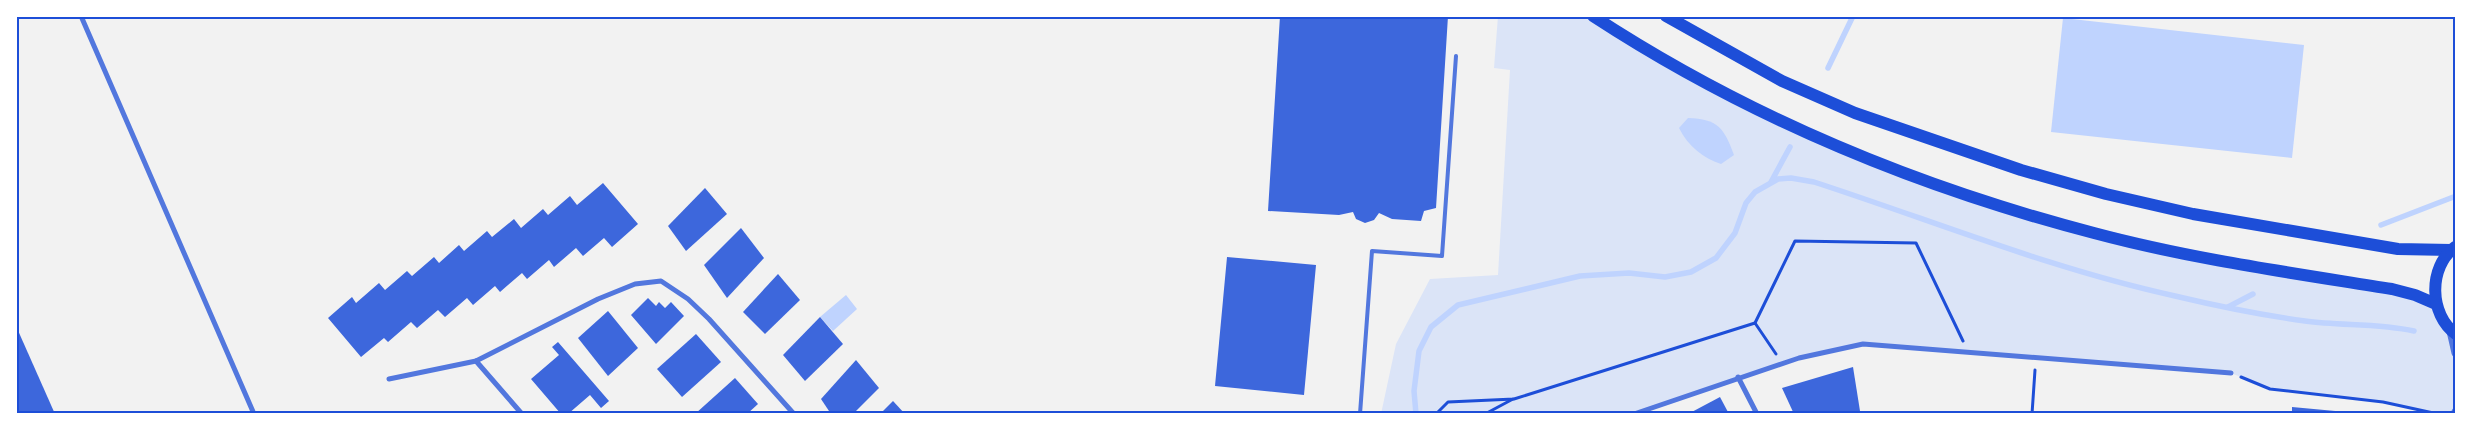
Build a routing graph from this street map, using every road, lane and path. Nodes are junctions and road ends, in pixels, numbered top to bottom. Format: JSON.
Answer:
{"nodes":[{"id":1,"x":81,"y":16,"type":"edge"},
{"id":2,"x":1593,"y":16,"type":"edge"},
{"id":3,"x":1666,"y":16,"type":"edge"},
{"id":4,"x":1456,"y":56,"type":"dead end"},
{"id":5,"x":2453,"y":248,"type":"edge"},
{"id":6,"x":2436,"y":304,"type":"junction"},
{"id":7,"x":1755,"y":323,"type":"junction"},
{"id":8,"x":2454,"y":333,"type":"edge"},
{"id":9,"x":1969,"y":352,"type":"junction"},
{"id":10,"x":2456,"y":353,"type":"edge"},
{"id":11,"x":2036,"y":357,"type":"junction"},
{"id":12,"x":476,"y":361,"type":"junction"},
{"id":13,"x":1782,"y":363,"type":"junction"},
{"id":14,"x":2231,"y":373,"type":"joint"},
{"id":15,"x":1738,"y":377,"type":"junction"},
{"id":16,"x":389,"y":379,"type":"dead end"},
{"id":17,"x":1514,"y":399,"type":"junction"},
{"id":18,"x":254,"y":414,"type":"edge"},
{"id":19,"x":522,"y":414,"type":"edge"},
{"id":20,"x":794,"y":414,"type":"edge"},
{"id":21,"x":1360,"y":414,"type":"edge"},
{"id":22,"x":1436,"y":414,"type":"edge"},
{"id":23,"x":1485,"y":414,"type":"edge"},
{"id":24,"x":1634,"y":414,"type":"edge"},
{"id":25,"x":1757,"y":414,"type":"edge"},
{"id":26,"x":2032,"y":414,"type":"edge"},
{"id":27,"x":2438,"y":414,"type":"edge"}],
"edges":[{"from":1,"to":18,"type":"street"},
{"from":2,"to":6,"type":"main road"},
{"from":3,"to":5,"type":"main road"},
{"from":4,"to":21,"type":"lane"},
{"from":5,"to":6,"type":"main road"},
{"from":6,"to":8,"type":"main road"},
{"from":7,"to":9,"type":"path"},
{"from":7,"to":13,"type":"path"},
{"from":7,"to":17,"type":"path"},
{"from":8,"to":10,"type":"street"},
{"from":9,"to":11,"type":"street"},
{"from":9,"to":13,"type":"street"},
{"from":11,"to":14,"type":"street"},
{"from":11,"to":26,"type":"path"},
{"from":12,"to":16,"type":"street"},
{"from":12,"to":19,"type":"street"},
{"from":12,"to":20,"type":"street"},
{"from":13,"to":15,"type":"street"},
{"from":14,"to":27,"type":"path"},
{"from":15,"to":24,"type":"street"},
{"from":15,"to":25,"type":"street"},
{"from":17,"to":22,"type":"path"},
{"from":17,"to":23,"type":"path"}]}
